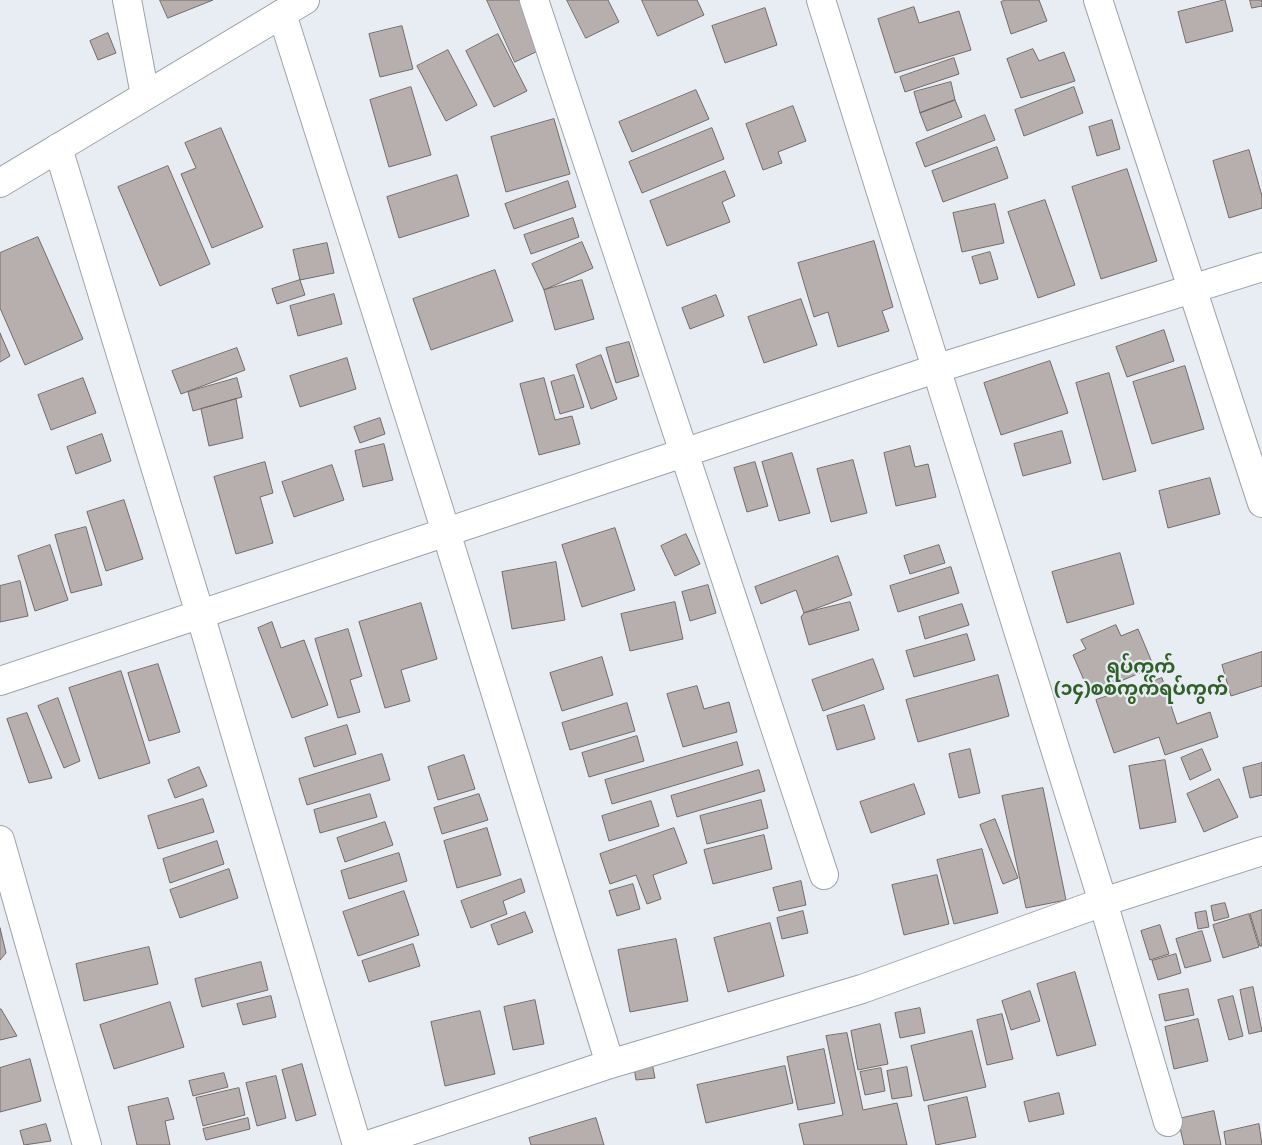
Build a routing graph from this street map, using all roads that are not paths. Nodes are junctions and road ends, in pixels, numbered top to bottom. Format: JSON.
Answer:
{"nodes":[{"id":1,"x":127,"y":0,"type":"edge"},
{"id":2,"x":534,"y":0,"type":"edge"},
{"id":3,"x":821,"y":0,"type":"edge"},
{"id":4,"x":1098,"y":0,"type":"edge"},
{"id":5,"x":294,"y":7,"type":"edge"},
{"id":6,"x":145,"y":95,"type":"junction"},
{"id":7,"x":58,"y":148,"type":"junction"},
{"id":8,"x":0,"y":183,"type":"edge"},
{"id":9,"x":1262,"y":267,"type":"edge"},
{"id":10,"x":1192,"y":287,"type":"junction"},
{"id":11,"x":936,"y":369,"type":"junction"},
{"id":12,"x":683,"y":453,"type":"junction"},
{"id":13,"x":1262,"y":503,"type":"edge"},
{"id":14,"x":446,"y":532,"type":"junction"},
{"id":15,"x":200,"y":614,"type":"junction"},
{"id":16,"x":0,"y":681,"type":"edge"},
{"id":17,"x":0,"y":840,"type":"edge"},
{"id":18,"x":1262,"y":851,"type":"edge"},
{"id":19,"x":824,"y":875,"type":"dead end"},
{"id":20,"x":1102,"y":902,"type":"junction"},
{"id":21,"x":610,"y":1064,"type":"junction"},
{"id":22,"x":1168,"y":1122,"type":"dead end"},
{"id":23,"x":87,"y":1145,"type":"edge"},
{"id":24,"x":356,"y":1145,"type":"edge"},
{"id":25,"x":368,"y":1145,"type":"edge"}],
"edges":[{"from":1,"to":6,"type":"street"},
{"from":2,"to":12,"type":"street"},
{"from":3,"to":11,"type":"street"},
{"from":4,"to":10,"type":"street"},
{"from":5,"to":6,"type":"street"},
{"from":5,"to":14,"type":"street"},
{"from":6,"to":7,"type":"street"},
{"from":7,"to":8,"type":"street"},
{"from":7,"to":15,"type":"street"},
{"from":9,"to":10,"type":"street"},
{"from":10,"to":11,"type":"street"},
{"from":10,"to":13,"type":"street"},
{"from":11,"to":12,"type":"street"},
{"from":11,"to":20,"type":"street"},
{"from":12,"to":14,"type":"street"},
{"from":12,"to":19,"type":"street"},
{"from":14,"to":15,"type":"street"},
{"from":14,"to":21,"type":"street"},
{"from":15,"to":16,"type":"street"},
{"from":15,"to":24,"type":"street"},
{"from":17,"to":23,"type":"street"},
{"from":18,"to":20,"type":"street"},
{"from":20,"to":21,"type":"street"},
{"from":20,"to":22,"type":"street"},
{"from":21,"to":25,"type":"street"}]}
